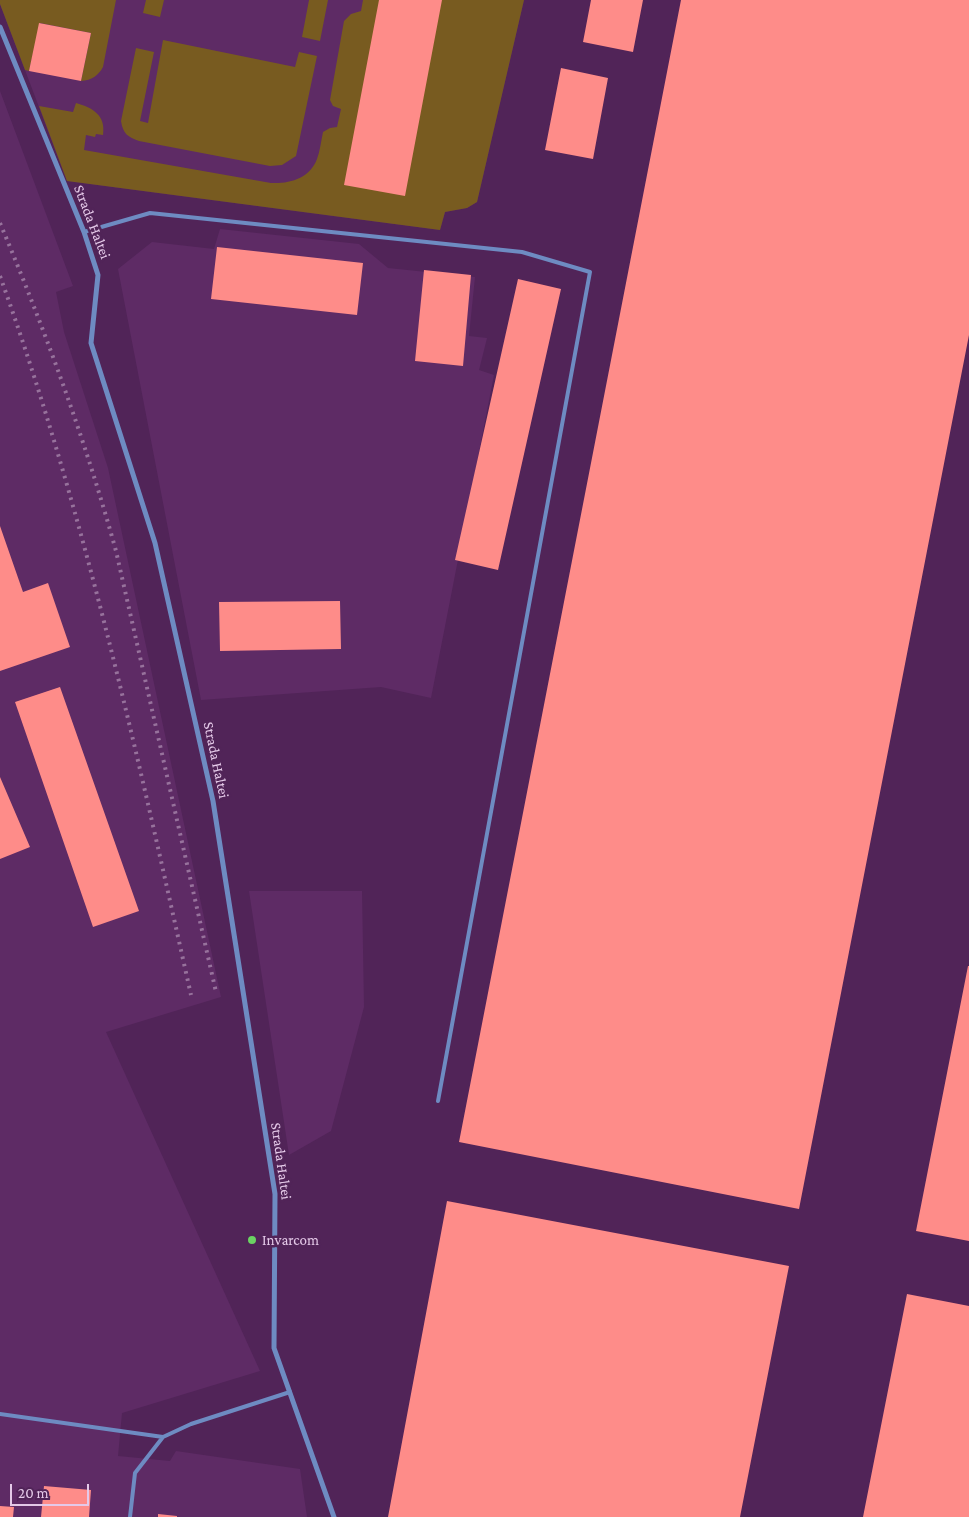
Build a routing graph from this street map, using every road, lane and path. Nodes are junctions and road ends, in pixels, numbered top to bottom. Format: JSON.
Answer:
{"nodes":[{"id":1,"x":0,"y":27,"type":"edge"},
{"id":2,"x":84,"y":232,"type":"junction"},
{"id":3,"x":438,"y":1101,"type":"dead end"},
{"id":4,"x":290,"y":1392,"type":"junction"},
{"id":5,"x":0,"y":1414,"type":"edge"},
{"id":6,"x":163,"y":1436,"type":"junction"},
{"id":7,"x":130,"y":1517,"type":"edge"},
{"id":8,"x":334,"y":1517,"type":"edge"}],
"edges":[{"from":1,"to":2,"type":"street","name":"Strada Haltei"},
{"from":2,"to":3,"type":"lane"},
{"from":2,"to":4,"type":"street","name":"Strada Haltei"},
{"from":4,"to":6,"type":"lane"},
{"from":4,"to":8,"type":"street","name":"Strada Haltei"},
{"from":5,"to":6,"type":"lane"},
{"from":6,"to":7,"type":"lane"}]}
